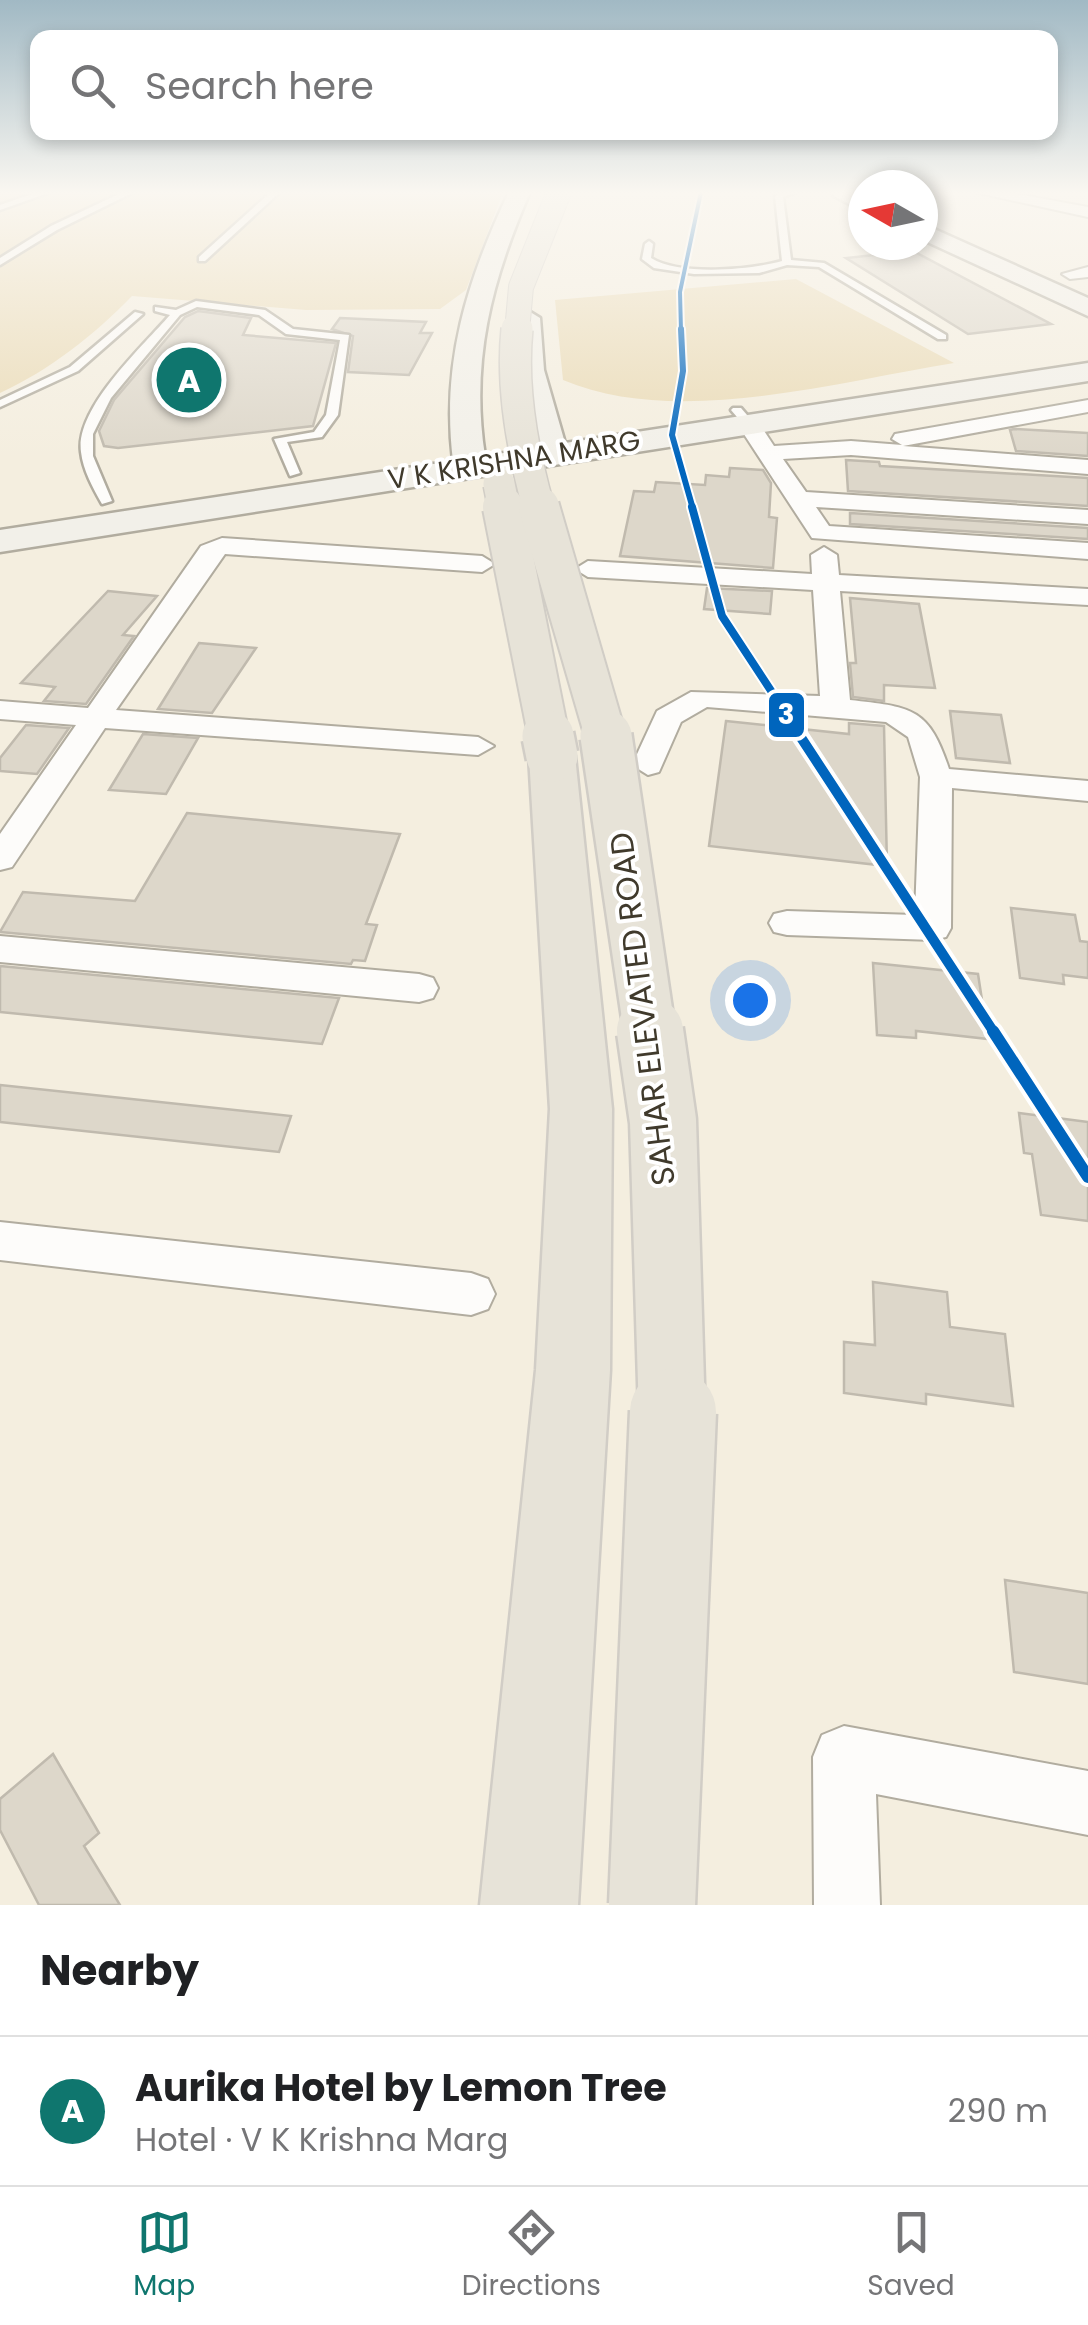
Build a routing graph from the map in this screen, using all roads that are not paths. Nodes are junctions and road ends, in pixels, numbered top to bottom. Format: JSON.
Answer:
{"nodes":[{"id":1,"x":480,"y":281,"type":"edge"},
{"id":2,"x":494,"y":281,"type":"edge"},
{"id":3,"x":524,"y":281,"type":"edge"},
{"id":4,"x":534,"y":281,"type":"edge"},
{"id":5,"x":850,"y":281,"type":"edge"},
{"id":6,"x":1029,"y":281,"type":"edge"},
{"id":7,"x":1088,"y":308,"type":"edge"},
{"id":8,"x":158,"y":309,"type":"junction"},
{"id":9,"x":138,"y":314,"type":"junction"},
{"id":10,"x":177,"y":314,"type":"junction"},
{"id":11,"x":942,"y":337,"type":"dead end"},
{"id":12,"x":1088,"y":358,"type":"edge"},
{"id":13,"x":1088,"y":372,"type":"edge"},
{"id":14,"x":532,"y":393,"type":"junction"},
{"id":15,"x":0,"y":404,"type":"edge"},
{"id":16,"x":569,"y":405,"type":"dead end"},
{"id":17,"x":1088,"y":406,"type":"edge"},
{"id":18,"x":618,"y":416,"type":"dead end"},
{"id":19,"x":742,"y":416,"type":"junction"},
{"id":20,"x":661,"y":422,"type":"junction"},
{"id":21,"x":467,"y":444,"type":"junction"},
{"id":22,"x":550,"y":447,"type":"junction"},
{"id":23,"x":851,"y":448,"type":"junction"},
{"id":24,"x":768,"y":453,"type":"junction"},
{"id":25,"x":1088,"y":467,"type":"edge"},
{"id":26,"x":294,"y":473,"type":"junction"},
{"id":27,"x":798,"y":499,"type":"junction"},
{"id":28,"x":106,"y":501,"type":"junction"},
{"id":29,"x":1088,"y":517,"type":"edge"},
{"id":30,"x":0,"y":518,"type":"edge"},
{"id":31,"x":821,"y":533,"type":"junction"},
{"id":32,"x":0,"y":542,"type":"edge"},
{"id":33,"x":1088,"y":551,"type":"edge"},
{"id":34,"x":482,"y":564,"type":"dead end"},
{"id":35,"x":588,"y":569,"type":"dead end"},
{"id":36,"x":829,"y":580,"type":"junction"},
{"id":37,"x":1088,"y":597,"type":"edge"},
{"id":38,"x":836,"y":707,"type":"junction"},
{"id":39,"x":0,"y":710,"type":"edge"},
{"id":40,"x":96,"y":718,"type":"junction"},
{"id":41,"x":478,"y":746,"type":"dead end"},
{"id":42,"x":648,"y":766,"type":"dead end"},
{"id":43,"x":936,"y":776,"type":"junction"},
{"id":44,"x":1088,"y":792,"type":"edge"},
{"id":45,"x":0,"y":859,"type":"edge"},
{"id":46,"x":787,"y":922,"type":"dead end"},
{"id":47,"x":0,"y":949,"type":"edge"},
{"id":48,"x":419,"y":988,"type":"dead end"},
{"id":49,"x":0,"y":1241,"type":"edge"},
{"id":50,"x":471,"y":1294,"type":"dead end"},
{"id":51,"x":1088,"y":1803,"type":"edge"},
{"id":52,"x":529,"y":1905,"type":"edge"},
{"id":53,"x":652,"y":1905,"type":"edge"},
{"id":54,"x":847,"y":1905,"type":"edge"}],
"edges":[{"from":1,"to":21,"type":"main road"},
{"from":2,"to":52,"type":"main road","name":"SAHAR ELEVATED ROAD","bridge":true},
{"from":3,"to":53,"type":"main road","name":"SAHAR ELEVATED ROAD","bridge":true},
{"from":4,"to":14,"type":"main road"},
{"from":5,"to":11,"type":"lane"},
{"from":6,"to":7,"type":"main road"},
{"from":8,"to":9,"type":"lane"},
{"from":8,"to":9,"type":"lane"},
{"from":8,"to":10,"type":"lane"},
{"from":9,"to":15,"type":"lane"},
{"from":10,"to":26,"type":"lane"},
{"from":10,"to":28,"type":"lane"},
{"from":12,"to":19,"type":"main road","name":"V K KRISHNA MARG"},
{"from":13,"to":19,"type":"main road","name":"V K KRISHNA MARG"},
{"from":14,"to":16,"type":"main road"},
{"from":14,"to":22,"type":"main road"},
{"from":17,"to":23,"type":"street"},
{"from":18,"to":20,"type":"main road"},
{"from":19,"to":20,"type":"main road","name":"V K KRISHNA MARG"},
{"from":19,"to":22,"type":"main road","name":"V K KRISHNA MARG"},
{"from":19,"to":24,"type":"street"},
{"from":20,"to":22,"type":"main road","name":"V K KRISHNA MARG"},
{"from":21,"to":22,"type":"main road","name":"V K KRISHNA MARG"},
{"from":21,"to":26,"type":"main road","name":"V K KRISHNA MARG"},
{"from":21,"to":32,"type":"main road","name":"V K KRISHNA MARG"},
{"from":23,"to":24,"type":"street"},
{"from":23,"to":25,"type":"street"},
{"from":24,"to":27,"type":"street"},
{"from":26,"to":28,"type":"main road","name":"V K KRISHNA MARG"},
{"from":27,"to":29,"type":"street"},
{"from":27,"to":31,"type":"street"},
{"from":28,"to":30,"type":"main road","name":"V K KRISHNA MARG"},
{"from":31,"to":33,"type":"street"},
{"from":31,"to":36,"type":"street"},
{"from":34,"to":40,"type":"street"},
{"from":35,"to":36,"type":"street"},
{"from":36,"to":37,"type":"street"},
{"from":36,"to":38,"type":"street"},
{"from":38,"to":42,"type":"street"},
{"from":38,"to":43,"type":"street"},
{"from":39,"to":40,"type":"street"},
{"from":40,"to":41,"type":"street"},
{"from":40,"to":45,"type":"street"},
{"from":43,"to":44,"type":"street"},
{"from":43,"to":46,"type":"street"},
{"from":47,"to":48,"type":"street"},
{"from":49,"to":50,"type":"street"},
{"from":51,"to":54,"type":"street"}]}
